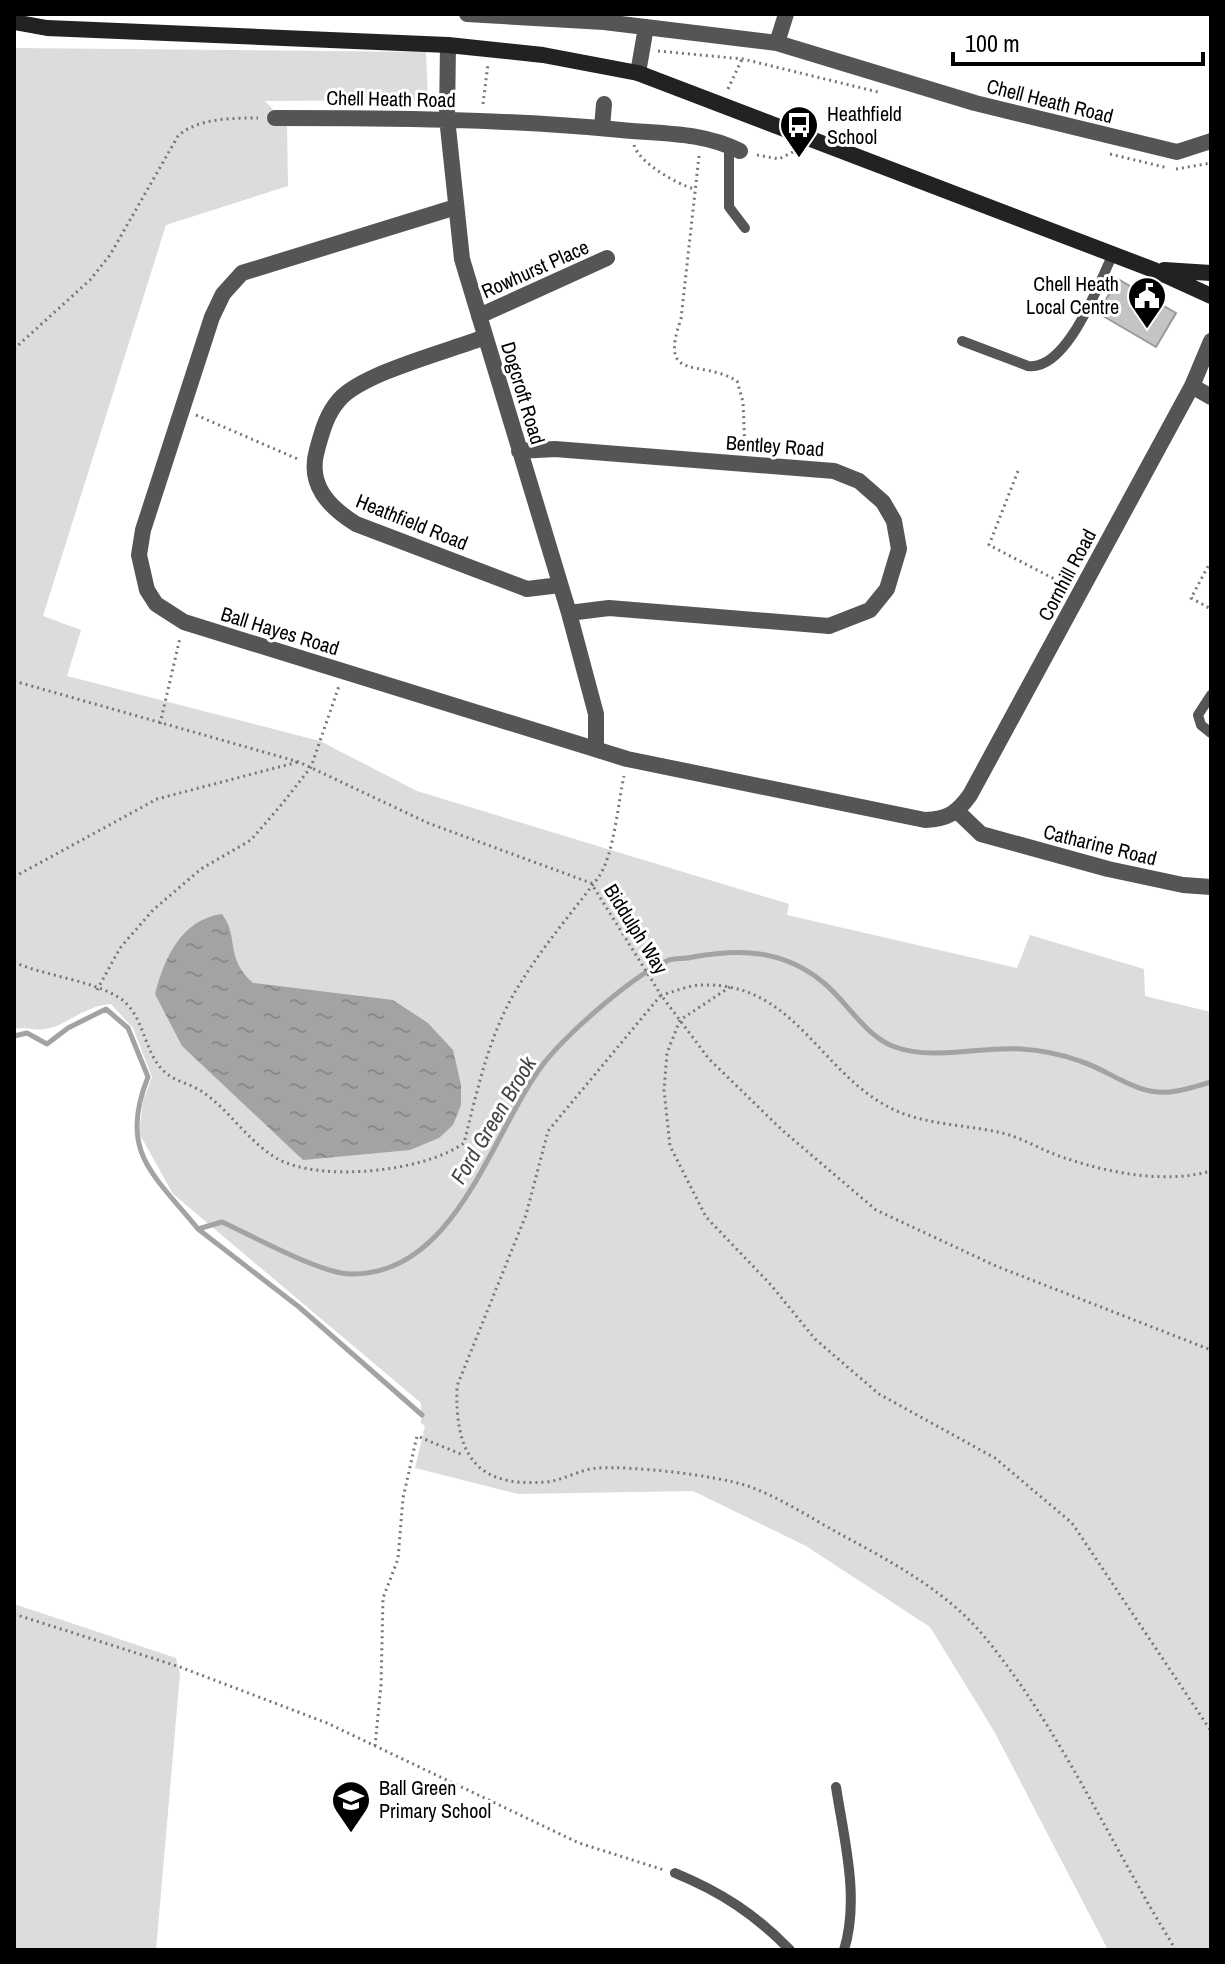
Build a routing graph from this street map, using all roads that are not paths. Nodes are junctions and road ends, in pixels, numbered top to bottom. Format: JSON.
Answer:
{"nodes":[{"id":1,"x":467,"y":14,"type":"edge"},
{"id":2,"x":786,"y":14,"type":"edge"},
{"id":3,"x":14,"y":22,"type":"edge"},
{"id":4,"x":646,"y":27,"type":"junction"},
{"id":5,"x":777,"y":43,"type":"junction"},
{"id":6,"x":448,"y":45,"type":"junction"},
{"id":7,"x":638,"y":73,"type":"junction"},
{"id":8,"x":604,"y":104,"type":"dead end"},
{"id":9,"x":275,"y":118,"type":"road end"},
{"id":10,"x":447,"y":118,"type":"junction"},
{"id":11,"x":602,"y":128,"type":"junction"},
{"id":12,"x":1211,"y":141,"type":"edge"},
{"id":13,"x":735,"y":148,"type":"joint"},
{"id":14,"x":456,"y":207,"type":"junction"},
{"id":15,"x":745,"y":228,"type":"dead end"},
{"id":16,"x":1113,"y":254,"type":"junction"},
{"id":17,"x":607,"y":258,"type":"dead end"},
{"id":18,"x":1154,"y":270,"type":"junction"},
{"id":19,"x":1211,"y":273,"type":"edge"},
{"id":20,"x":1211,"y":296,"type":"edge"},
{"id":21,"x":479,"y":316,"type":"junction"},
{"id":22,"x":485,"y":337,"type":"junction"},
{"id":23,"x":962,"y":341,"type":"dead end"},
{"id":24,"x":1209,"y":347,"type":"edge"},
{"id":25,"x":1192,"y":386,"type":"junction"},
{"id":26,"x":1211,"y":397,"type":"edge"},
{"id":27,"x":519,"y":451,"type":"junction"},
{"id":28,"x":560,"y":585,"type":"junction"},
{"id":29,"x":569,"y":613,"type":"junction"},
{"id":30,"x":1211,"y":695,"type":"edge"},
{"id":31,"x":1211,"y":733,"type":"edge"},
{"id":32,"x":596,"y":747,"type":"junction"},
{"id":33,"x":958,"y":812,"type":"junction"},
{"id":34,"x":1211,"y":887,"type":"edge"},
{"id":35,"x":836,"y":1787,"type":"dead end"},
{"id":36,"x":675,"y":1873,"type":"road end"},
{"id":37,"x":790,"y":1950,"type":"edge"},
{"id":38,"x":844,"y":1950,"type":"edge"}],
"edges":[{"from":1,"to":4,"type":"street","name":"Chell Heath Road"},
{"from":2,"to":5,"type":"street"},
{"from":3,"to":6,"type":"street"},
{"from":4,"to":5,"type":"street","name":"Chell Heath Road"},
{"from":4,"to":7,"type":"street"},
{"from":5,"to":12,"type":"street","name":"Chell Heath Road"},
{"from":6,"to":7,"type":"street"},
{"from":6,"to":10,"type":"street","name":"Dogcroft Road"},
{"from":7,"to":16,"type":"street"},
{"from":8,"to":11,"type":"street"},
{"from":9,"to":10,"type":"street","name":"Chell Heath Road"},
{"from":10,"to":11,"type":"street","name":"Chell Heath Road"},
{"from":10,"to":14,"type":"street","name":"Dogcroft Road"},
{"from":11,"to":13,"type":"street","name":"Chell Heath Road"},
{"from":13,"to":15,"type":"lane"},
{"from":14,"to":21,"type":"street","name":"Dogcroft Road"},
{"from":14,"to":32,"type":"street","name":"Ball Hayes Road"},
{"from":16,"to":18,"type":"street"},
{"from":16,"to":23,"type":"lane"},
{"from":17,"to":21,"type":"street","name":"Rowhurst Place"},
{"from":18,"to":19,"type":"street"},
{"from":18,"to":20,"type":"street"},
{"from":21,"to":22,"type":"street","name":"Dogcroft Road"},
{"from":22,"to":27,"type":"street","name":"Dogcroft Road"},
{"from":22,"to":28,"type":"street","name":"Heathfield Road"},
{"from":24,"to":25,"type":"street","name":"Cornhill Road"},
{"from":25,"to":26,"type":"street"},
{"from":25,"to":33,"type":"street","name":"Cornhill Road"},
{"from":27,"to":28,"type":"street","name":"Dogcroft Road"},
{"from":27,"to":29,"type":"street","name":"Bentley Road"},
{"from":28,"to":29,"type":"street","name":"Dogcroft Road"},
{"from":29,"to":32,"type":"street","name":"Dogcroft Road"},
{"from":30,"to":31,"type":"lane"},
{"from":32,"to":33,"type":"street","name":"Ball Hayes Road"},
{"from":33,"to":34,"type":"street","name":"Catharine Road"},
{"from":35,"to":38,"type":"lane"},
{"from":36,"to":37,"type":"lane"}]}
